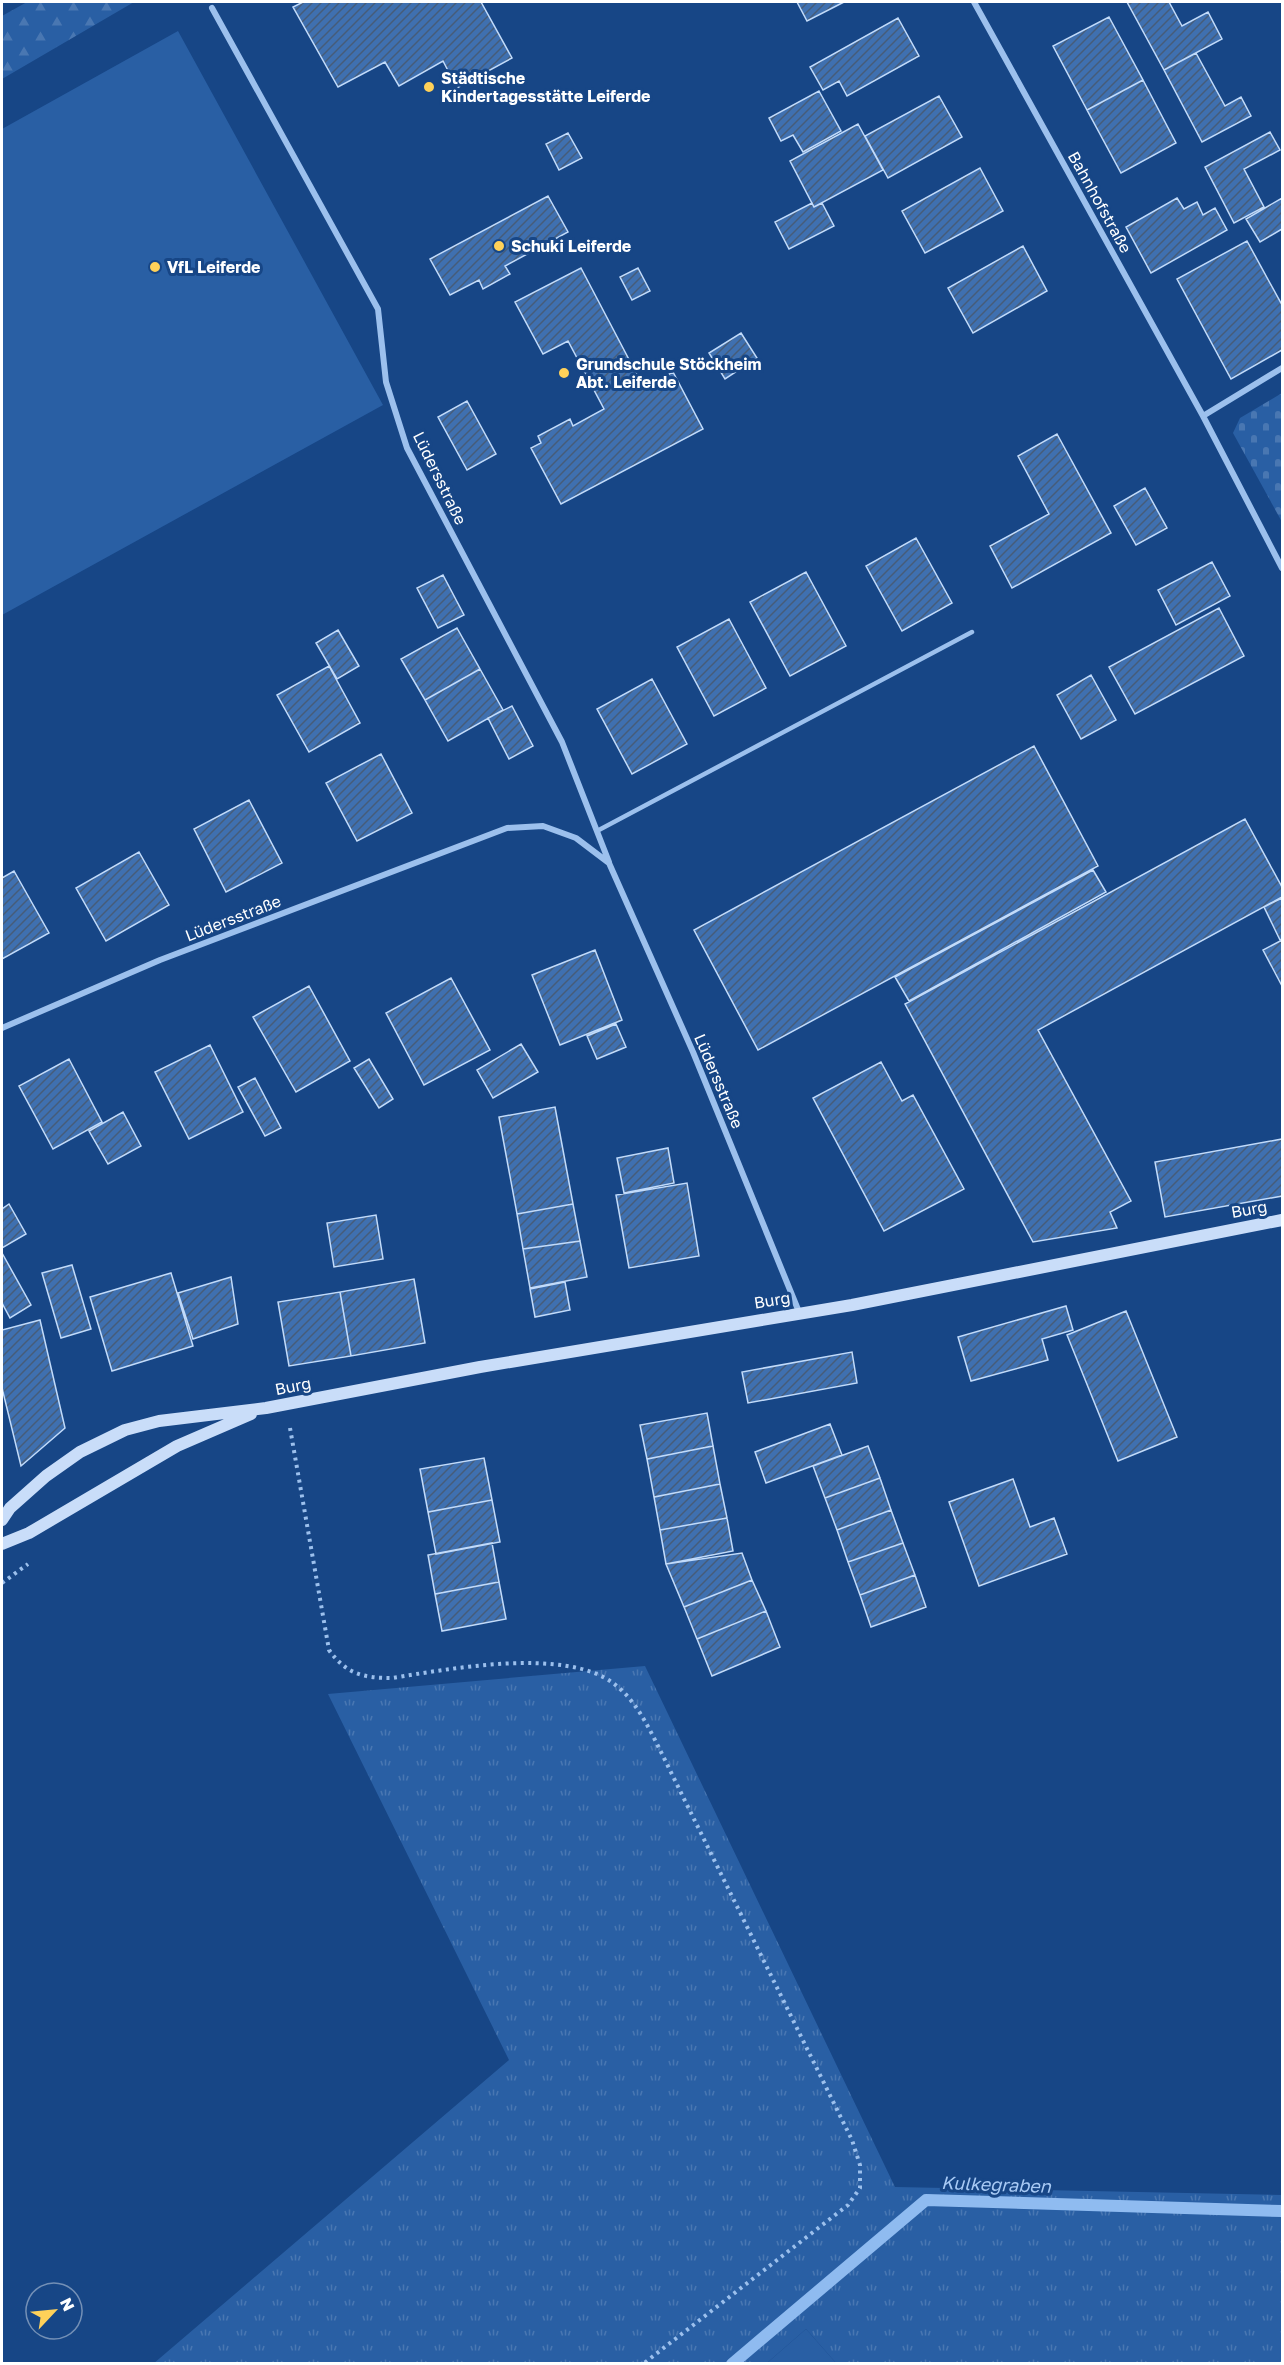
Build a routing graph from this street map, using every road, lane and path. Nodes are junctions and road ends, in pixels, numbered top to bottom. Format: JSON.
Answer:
{"nodes":[{"id":1,"x":974,"y":2,"type":"edge"},
{"id":2,"x":212,"y":8,"type":"dead end"},
{"id":3,"x":1282,"y":368,"type":"edge"},
{"id":4,"x":1203,"y":416,"type":"junction"},
{"id":5,"x":1282,"y":568,"type":"edge"},
{"id":6,"x":972,"y":632,"type":"dead end"},
{"id":7,"x":597,"y":831,"type":"junction"},
{"id":8,"x":609,"y":863,"type":"junction"},
{"id":9,"x":2,"y":1028,"type":"edge"},
{"id":10,"x":1282,"y":1220,"type":"edge"},
{"id":11,"x":800,"y":1312,"type":"junction"},
{"id":12,"x":286,"y":1404,"type":"junction"},
{"id":13,"x":266,"y":1408,"type":"junction"},
{"id":14,"x":2,"y":1520,"type":"edge"},
{"id":15,"x":2,"y":1544,"type":"edge"},
{"id":16,"x":643,"y":2364,"type":"edge"}],
"edges":[{"from":1,"to":4,"type":"street","name":"Bahnhofstraße"},
{"from":2,"to":7,"type":"street","name":"Lüdersstraße"},
{"from":3,"to":4,"type":"street"},
{"from":4,"to":5,"type":"street","name":"Bahnhofstraße"},
{"from":6,"to":7,"type":"lane"},
{"from":7,"to":8,"type":"street","name":"Lüdersstraße"},
{"from":8,"to":9,"type":"street","name":"Lüdersstraße"},
{"from":8,"to":11,"type":"street","name":"Lüdersstraße"},
{"from":10,"to":11,"type":"street","name":"Burg"},
{"from":11,"to":12,"type":"street","name":"Burg"},
{"from":12,"to":13,"type":"street","name":"Burg"},
{"from":12,"to":16,"type":"path"},
{"from":13,"to":14,"type":"street","name":"Burg"},
{"from":13,"to":15,"type":"street","name":"Burg"}]}
